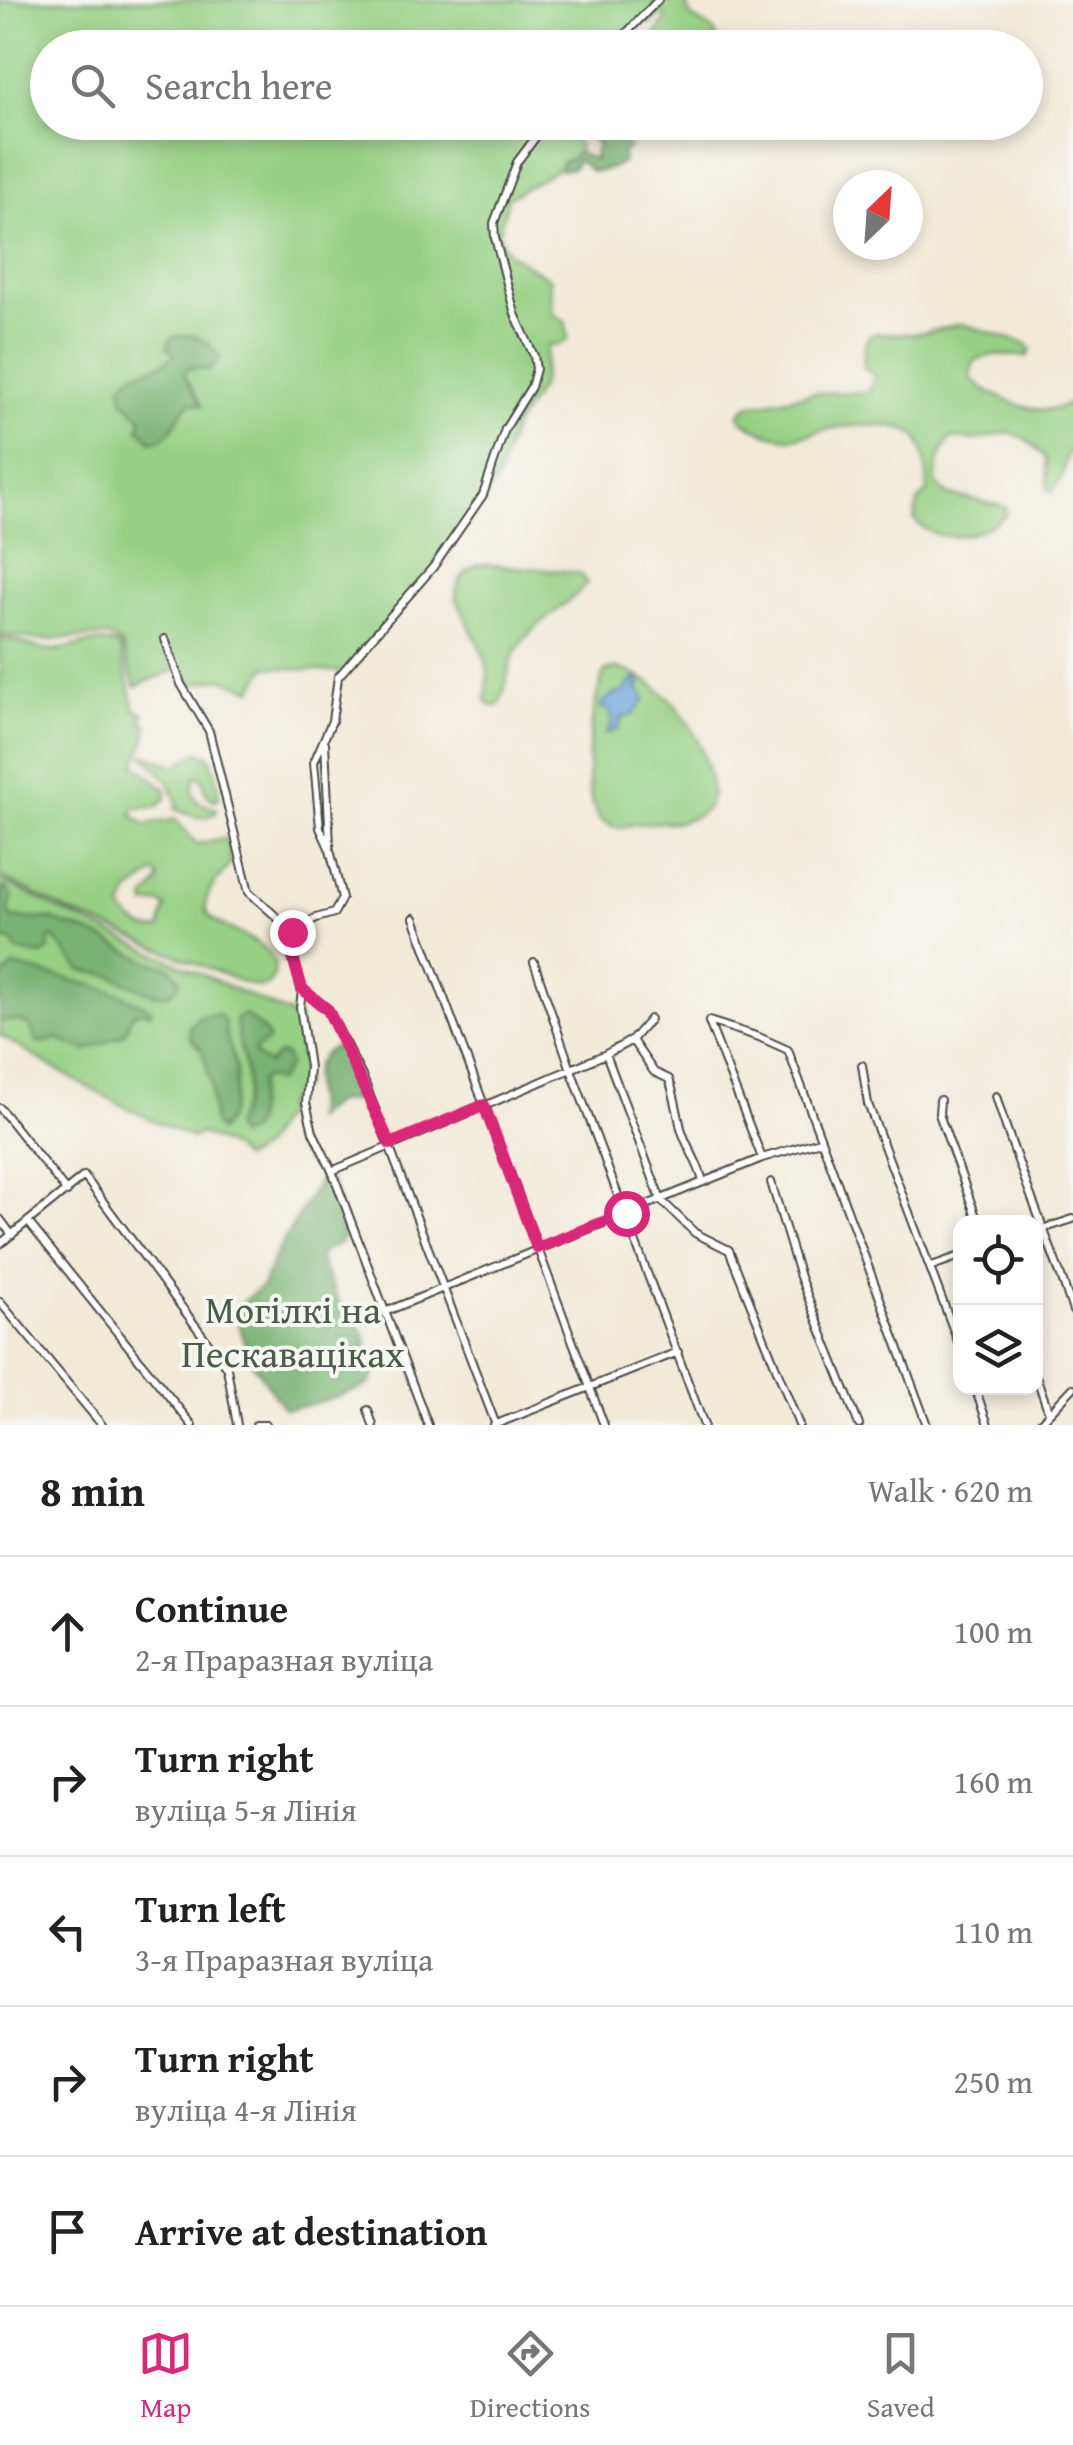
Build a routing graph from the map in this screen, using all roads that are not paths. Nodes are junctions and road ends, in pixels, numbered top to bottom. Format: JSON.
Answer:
{"nodes":[{"id":1,"x":658,"y":0,"type":"edge"},
{"id":2,"x":629,"y":30,"type":"edge"},
{"id":3,"x":534,"y":140,"type":"edge"},
{"id":4,"x":165,"y":638,"type":"dead end"},
{"id":5,"x":414,"y":918,"type":"dead end"},
{"id":6,"x":292,"y":932,"type":"junction"},
{"id":7,"x":534,"y":962,"type":"dead end"},
{"id":8,"x":302,"y":989,"type":"junction"},
{"id":9,"x":650,"y":1019,"type":"dead end"},
{"id":10,"x":632,"y":1040,"type":"junction"},
{"id":11,"x":606,"y":1054,"type":"junction"},
{"id":12,"x":862,"y":1065,"type":"dead end"},
{"id":13,"x":570,"y":1067,"type":"junction"},
{"id":14,"x":996,"y":1096,"type":"dead end"},
{"id":15,"x":940,"y":1100,"type":"dead end"},
{"id":16,"x":484,"y":1105,"type":"junction"},
{"id":17,"x":0,"y":1108,"type":"edge"},
{"id":18,"x":820,"y":1141,"type":"junction"},
{"id":19,"x":390,"y":1144,"type":"junction"},
{"id":20,"x":762,"y":1158,"type":"junction"},
{"id":21,"x":332,"y":1170,"type":"junction"},
{"id":22,"x":703,"y":1182,"type":"junction"},
{"id":23,"x":771,"y":1182,"type":"dead end"},
{"id":24,"x":67,"y":1192,"type":"junction"},
{"id":25,"x":661,"y":1200,"type":"junction"},
{"id":26,"x":626,"y":1213,"type":"junction"},
{"id":27,"x":975,"y":1215,"type":"edge"},
{"id":28,"x":0,"y":1219,"type":"edge"},
{"id":29,"x":1073,"y":1219,"type":"edge"},
{"id":30,"x":29,"y":1223,"type":"junction"},
{"id":31,"x":1045,"y":1228,"type":"junction"},
{"id":32,"x":12,"y":1235,"type":"junction"},
{"id":33,"x":0,"y":1244,"type":"edge"},
{"id":34,"x":537,"y":1248,"type":"junction"},
{"id":35,"x":953,"y":1258,"type":"edge"},
{"id":36,"x":932,"y":1266,"type":"junction"},
{"id":37,"x":444,"y":1287,"type":"junction"},
{"id":38,"x":0,"y":1302,"type":"edge"},
{"id":39,"x":387,"y":1311,"type":"junction"},
{"id":40,"x":1073,"y":1311,"type":"edge"},
{"id":41,"x":953,"y":1327,"type":"edge"},
{"id":42,"x":678,"y":1352,"type":"junction"},
{"id":43,"x":590,"y":1386,"type":"junction"},
{"id":44,"x":1073,"y":1388,"type":"edge"},
{"id":45,"x":977,"y":1395,"type":"edge"},
{"id":46,"x":1043,"y":1395,"type":"edge"},
{"id":47,"x":368,"y":1410,"type":"dead end"},
{"id":48,"x":1049,"y":1413,"type":"junction"},
{"id":49,"x":1040,"y":1424,"type":"edge"},
{"id":50,"x":102,"y":1425,"type":"edge"},
{"id":51,"x":192,"y":1425,"type":"edge"},
{"id":52,"x":237,"y":1425,"type":"edge"},
{"id":53,"x":256,"y":1425,"type":"edge"},
{"id":54,"x":266,"y":1425,"type":"edge"},
{"id":55,"x":373,"y":1425,"type":"edge"},
{"id":56,"x":428,"y":1425,"type":"edge"},
{"id":57,"x":495,"y":1425,"type":"edge"},
{"id":58,"x":604,"y":1425,"type":"edge"},
{"id":59,"x":704,"y":1425,"type":"edge"},
{"id":60,"x":799,"y":1425,"type":"edge"},
{"id":61,"x":860,"y":1425,"type":"edge"},
{"id":62,"x":927,"y":1425,"type":"edge"},
{"id":63,"x":988,"y":1425,"type":"edge"}],
"edges":[{"from":1,"to":2,"type":"street"},
{"from":3,"to":6,"type":"street"},
{"from":4,"to":6,"type":"street"},
{"from":5,"to":16,"type":"street"},
{"from":6,"to":8,"type":"street"},
{"from":7,"to":13,"type":"street"},
{"from":8,"to":19,"type":"street"},
{"from":8,"to":21,"type":"street"},
{"from":9,"to":10,"type":"street"},
{"from":10,"to":11,"type":"street"},
{"from":10,"to":22,"type":"street"},
{"from":11,"to":13,"type":"street"},
{"from":11,"to":25,"type":"street"},
{"from":12,"to":36,"type":"street"},
{"from":13,"to":16,"type":"street"},
{"from":13,"to":26,"type":"street"},
{"from":14,"to":31,"type":"street"},
{"from":15,"to":27,"type":"street"},
{"from":16,"to":19,"type":"street"},
{"from":16,"to":34,"type":"street"},
{"from":17,"to":24,"type":"street"},
{"from":18,"to":20,"type":"street"},
{"from":18,"to":20,"type":"street"},
{"from":18,"to":62,"type":"street"},
{"from":19,"to":21,"type":"street"},
{"from":19,"to":37,"type":"street"},
{"from":20,"to":22,"type":"street"},
{"from":21,"to":39,"type":"street"},
{"from":22,"to":25,"type":"street"},
{"from":23,"to":61,"type":"street"},
{"from":24,"to":30,"type":"street"},
{"from":24,"to":52,"type":"street"},
{"from":25,"to":26,"type":"street"},
{"from":25,"to":60,"type":"street"},
{"from":26,"to":34,"type":"street"},
{"from":26,"to":42,"type":"street"},
{"from":28,"to":32,"type":"street"},
{"from":29,"to":31,"type":"street"},
{"from":30,"to":32,"type":"street"},
{"from":30,"to":51,"type":"street"},
{"from":31,"to":40,"type":"street"},
{"from":32,"to":33,"type":"street"},
{"from":34,"to":37,"type":"street"},
{"from":34,"to":43,"type":"street"},
{"from":35,"to":36,"type":"street"},
{"from":36,"to":41,"type":"street"},
{"from":37,"to":39,"type":"street"},
{"from":37,"to":57,"type":"street"},
{"from":38,"to":50,"type":"street"},
{"from":39,"to":56,"type":"street"},
{"from":42,"to":43,"type":"street"},
{"from":42,"to":59,"type":"street"},
{"from":43,"to":57,"type":"street"},
{"from":43,"to":58,"type":"street"},
{"from":44,"to":48,"type":"street"},
{"from":45,"to":63,"type":"street"},
{"from":46,"to":48,"type":"street"},
{"from":47,"to":55,"type":"street"},
{"from":48,"to":49,"type":"street"},
{"from":53,"to":54,"type":"street"}]}
